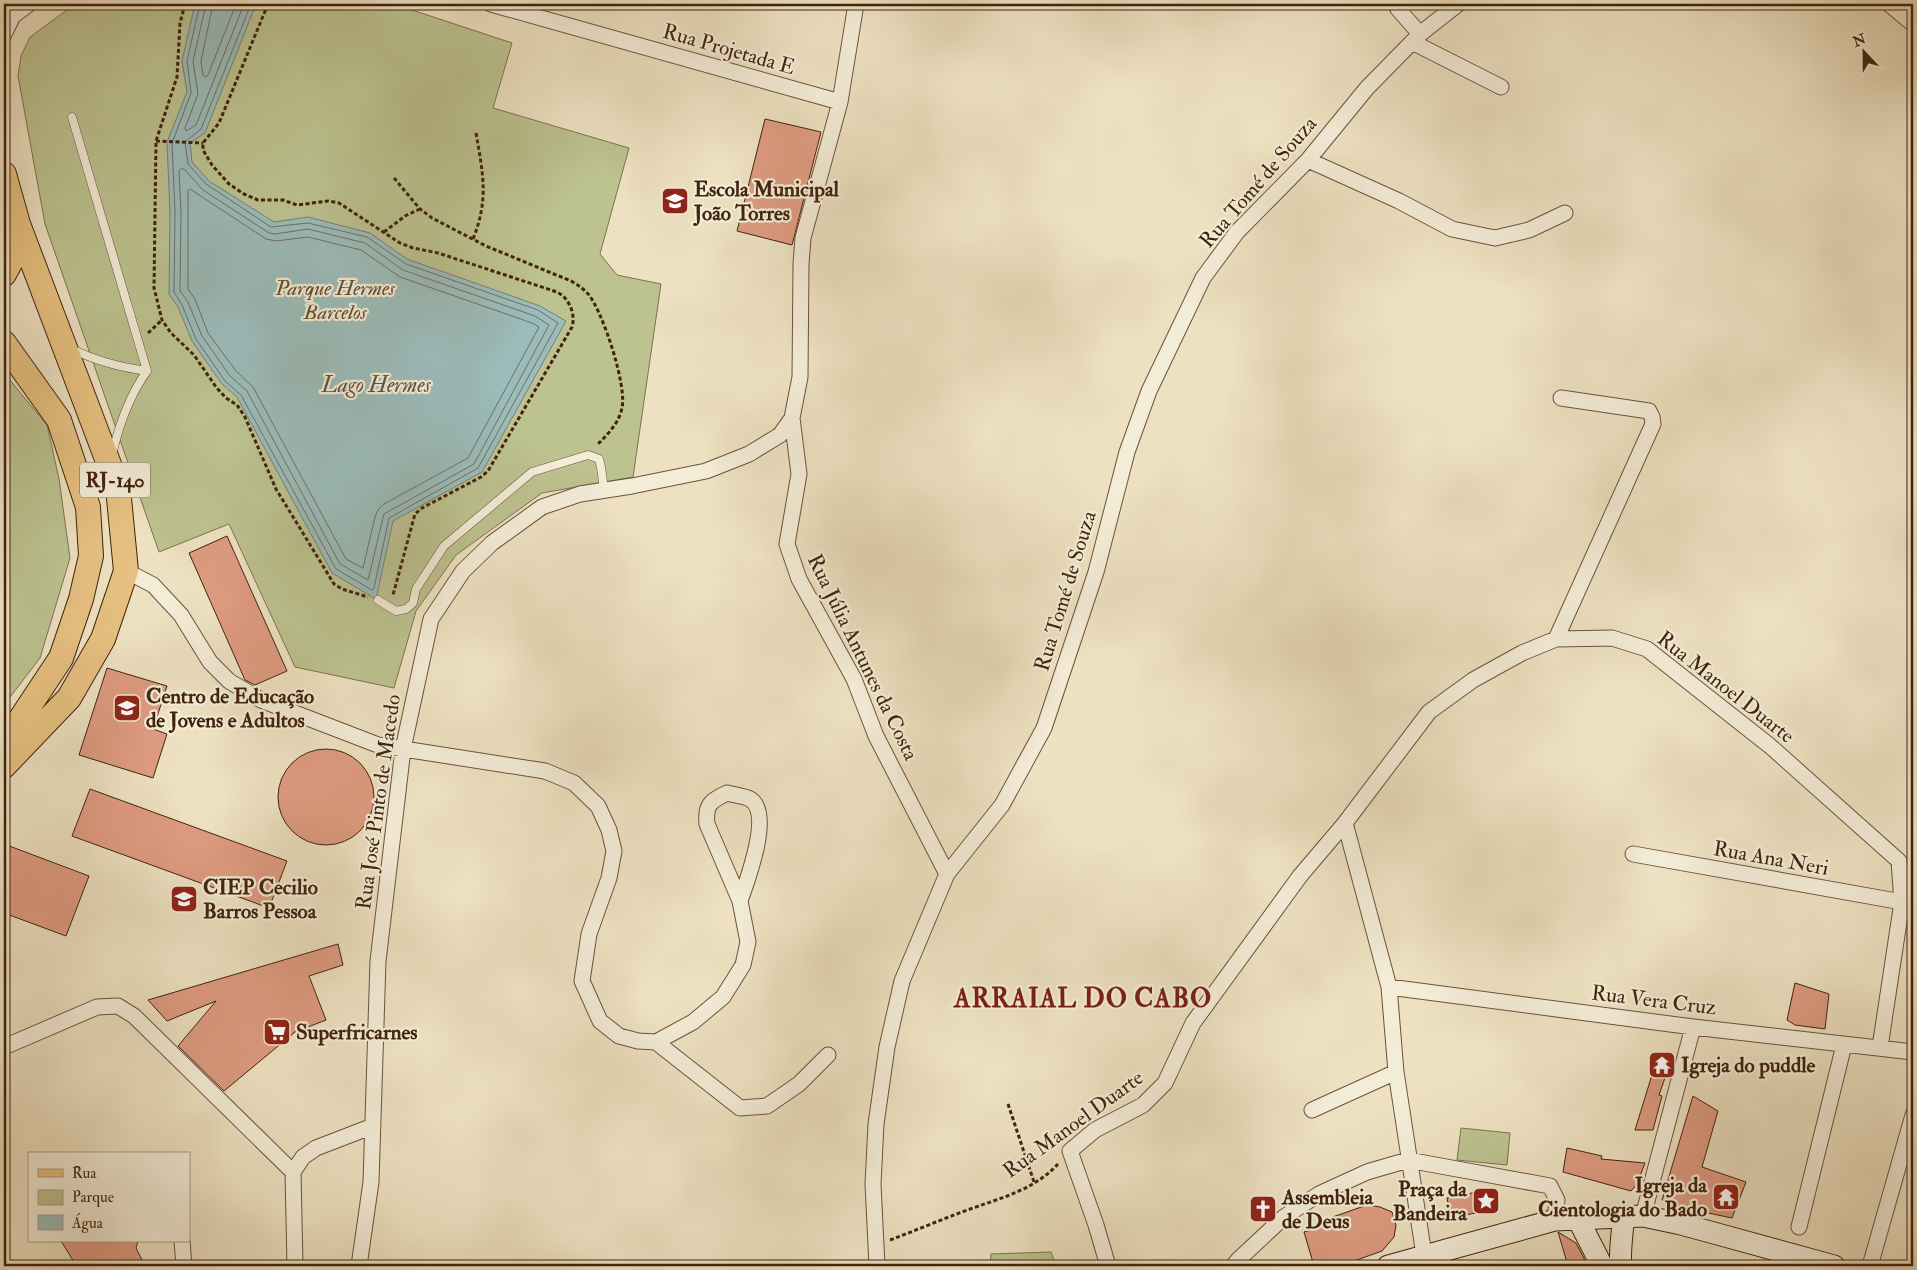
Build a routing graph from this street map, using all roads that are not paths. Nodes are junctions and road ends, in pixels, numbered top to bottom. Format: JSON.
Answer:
{"nodes":[{"id":1,"x":29,"y":4,"type":"edge"},
{"id":2,"x":492,"y":4,"type":"edge"},
{"id":3,"x":856,"y":4,"type":"edge"},
{"id":4,"x":1396,"y":4,"type":"edge"},
{"id":5,"x":1458,"y":4,"type":"edge"},
{"id":6,"x":1889,"y":4,"type":"edge"},
{"id":7,"x":1913,"y":24,"type":"edge"},
{"id":8,"x":4,"y":34,"type":"edge"},
{"id":9,"x":1416,"y":38,"type":"junction"},
{"id":10,"x":1500,"y":87,"type":"dead end"},
{"id":11,"x":840,"y":102,"type":"junction"},
{"id":12,"x":72,"y":117,"type":"dead end"},
{"id":13,"x":1308,"y":160,"type":"junction"},
{"id":14,"x":4,"y":174,"type":"edge"},
{"id":15,"x":1564,"y":213,"type":"dead end"},
{"id":16,"x":18,"y":224,"type":"junction"},
{"id":17,"x":4,"y":274,"type":"edge"},
{"id":18,"x":4,"y":343,"type":"edge"},
{"id":19,"x":63,"y":344,"type":"junction"},
{"id":20,"x":147,"y":371,"type":"junction"},
{"id":21,"x":1561,"y":398,"type":"dead end"},
{"id":22,"x":792,"y":418,"type":"junction"},
{"id":23,"x":110,"y":467,"type":"junction"},
{"id":24,"x":604,"y":490,"type":"junction"},
{"id":25,"x":126,"y":570,"type":"junction"},
{"id":26,"x":378,"y":600,"type":"road end"},
{"id":27,"x":1556,"y":639,"type":"junction"},
{"id":28,"x":4,"y":744,"type":"edge"},
{"id":29,"x":403,"y":749,"type":"junction"},
{"id":30,"x":4,"y":766,"type":"edge"},
{"id":31,"x":1345,"y":823,"type":"junction"},
{"id":32,"x":1633,"y":854,"type":"dead end"},
{"id":33,"x":1899,"y":862,"type":"junction"},
{"id":34,"x":1913,"y":870,"type":"edge"},
{"id":35,"x":947,"y":874,"type":"junction"},
{"id":36,"x":740,"y":900,"type":"junction"},
{"id":37,"x":1902,"y":902,"type":"junction"},
{"id":38,"x":1389,"y":988,"type":"junction"},
{"id":39,"x":1693,"y":1027,"type":"junction"},
{"id":40,"x":656,"y":1042,"type":"junction"},
{"id":41,"x":1844,"y":1046,"type":"junction"},
{"id":42,"x":4,"y":1047,"type":"edge"},
{"id":43,"x":1880,"y":1047,"type":"junction"},
{"id":44,"x":1913,"y":1052,"type":"edge"},
{"id":45,"x":828,"y":1055,"type":"dead end"},
{"id":46,"x":1396,"y":1072,"type":"junction"},
{"id":47,"x":1312,"y":1110,"type":"dead end"},
{"id":48,"x":1913,"y":1115,"type":"edge"},
{"id":49,"x":373,"y":1126,"type":"junction"},
{"id":50,"x":1408,"y":1160,"type":"junction"},
{"id":51,"x":293,"y":1172,"type":"junction"},
{"id":52,"x":1633,"y":1216,"type":"junction"},
{"id":53,"x":1578,"y":1219,"type":"junction"},
{"id":54,"x":1555,"y":1220,"type":"junction"},
{"id":55,"x":1799,"y":1227,"type":"dead end"},
{"id":56,"x":182,"y":1242,"type":"edge"},
{"id":57,"x":1424,"y":1255,"type":"junction"},
{"id":58,"x":1611,"y":1262,"type":"edge"},
{"id":59,"x":184,"y":1266,"type":"edge"},
{"id":60,"x":295,"y":1266,"type":"edge"},
{"id":61,"x":359,"y":1266,"type":"edge"},
{"id":62,"x":877,"y":1266,"type":"edge"},
{"id":63,"x":1108,"y":1266,"type":"edge"},
{"id":64,"x":1233,"y":1266,"type":"edge"},
{"id":65,"x":1388,"y":1266,"type":"edge"},
{"id":66,"x":1834,"y":1266,"type":"edge"},
{"id":67,"x":1870,"y":1266,"type":"edge"}],
"edges":[{"from":1,"to":8,"type":"street"},
{"from":2,"to":11,"type":"street","name":"Rua Projetada E"},
{"from":3,"to":11,"type":"street","name":"Rua José Pinto de Macedo"},
{"from":4,"to":9,"type":"street"},
{"from":5,"to":9,"type":"street","name":"Rua Tomé de Souza"},
{"from":6,"to":7,"type":"street"},
{"from":9,"to":10,"type":"street"},
{"from":9,"to":13,"type":"street","name":"Rua Tomé de Souza"},
{"from":11,"to":22,"type":"street","name":"Rua José Pinto de Macedo"},
{"from":12,"to":20,"type":"lane"},
{"from":13,"to":15,"type":"street"},
{"from":13,"to":35,"type":"street","name":"Rua Tomé de Souza"},
{"from":14,"to":16,"type":"main road","number":"RJ-140"},
{"from":16,"to":17,"type":"main road"},
{"from":16,"to":19,"type":"main road","number":"RJ-140"},
{"from":18,"to":28,"type":"main road","number":"RJ-140"},
{"from":19,"to":20,"type":"lane"},
{"from":19,"to":23,"type":"main road","number":"RJ-140"},
{"from":20,"to":23,"type":"lane"},
{"from":21,"to":27,"type":"street"},
{"from":22,"to":24,"type":"street","name":"Rua José Pinto de Macedo"},
{"from":22,"to":35,"type":"street","name":"Rua Júlia Antunes da Costa"},
{"from":23,"to":25,"type":"main road","number":"RJ-140"},
{"from":24,"to":26,"type":"lane"},
{"from":24,"to":29,"type":"street","name":"Rua José Pinto de Macedo"},
{"from":25,"to":29,"type":"street"},
{"from":25,"to":30,"type":"main road","number":"RJ-140"},
{"from":27,"to":31,"type":"street","name":"Rua Manoel Duarte"},
{"from":27,"to":33,"type":"street","name":"Rua Manoel Duarte"},
{"from":29,"to":40,"type":"street"},
{"from":29,"to":49,"type":"street","name":"Rua José Pinto de Macedo"},
{"from":31,"to":38,"type":"street"},
{"from":31,"to":63,"type":"street","name":"Rua Manoel Duarte"},
{"from":32,"to":37,"type":"street","name":"Rua Ana Neri"},
{"from":33,"to":34,"type":"street","name":"Rua Manoel Duarte"},
{"from":33,"to":37,"type":"street"},
{"from":35,"to":62,"type":"street","name":"Rua Tomé de Souza"},
{"from":36,"to":36,"type":"street"},
{"from":36,"to":40,"type":"street"},
{"from":37,"to":43,"type":"street"},
{"from":38,"to":39,"type":"street","name":"Rua Vera Cruz"},
{"from":38,"to":46,"type":"street"},
{"from":39,"to":41,"type":"street","name":"Rua Vera Cruz"},
{"from":39,"to":52,"type":"street"},
{"from":40,"to":45,"type":"street"},
{"from":41,"to":43,"type":"street","name":"Rua Vera Cruz"},
{"from":41,"to":55,"type":"street"},
{"from":42,"to":51,"type":"street"},
{"from":43,"to":44,"type":"street","name":"Rua Vera Cruz"},
{"from":46,"to":47,"type":"street"},
{"from":46,"to":50,"type":"street"},
{"from":48,"to":67,"type":"street"},
{"from":49,"to":51,"type":"street"},
{"from":49,"to":61,"type":"street","name":"Rua José Pinto de Macedo"},
{"from":50,"to":54,"type":"street"},
{"from":50,"to":57,"type":"street"},
{"from":50,"to":64,"type":"street"},
{"from":51,"to":60,"type":"street"},
{"from":52,"to":53,"type":"main road"},
{"from":52,"to":58,"type":"main road"},
{"from":52,"to":66,"type":"main road"},
{"from":53,"to":54,"type":"main road"},
{"from":53,"to":58,"type":"main road"},
{"from":54,"to":57,"type":"main road"},
{"from":56,"to":59,"type":"street"},
{"from":57,"to":65,"type":"main road"}]}
